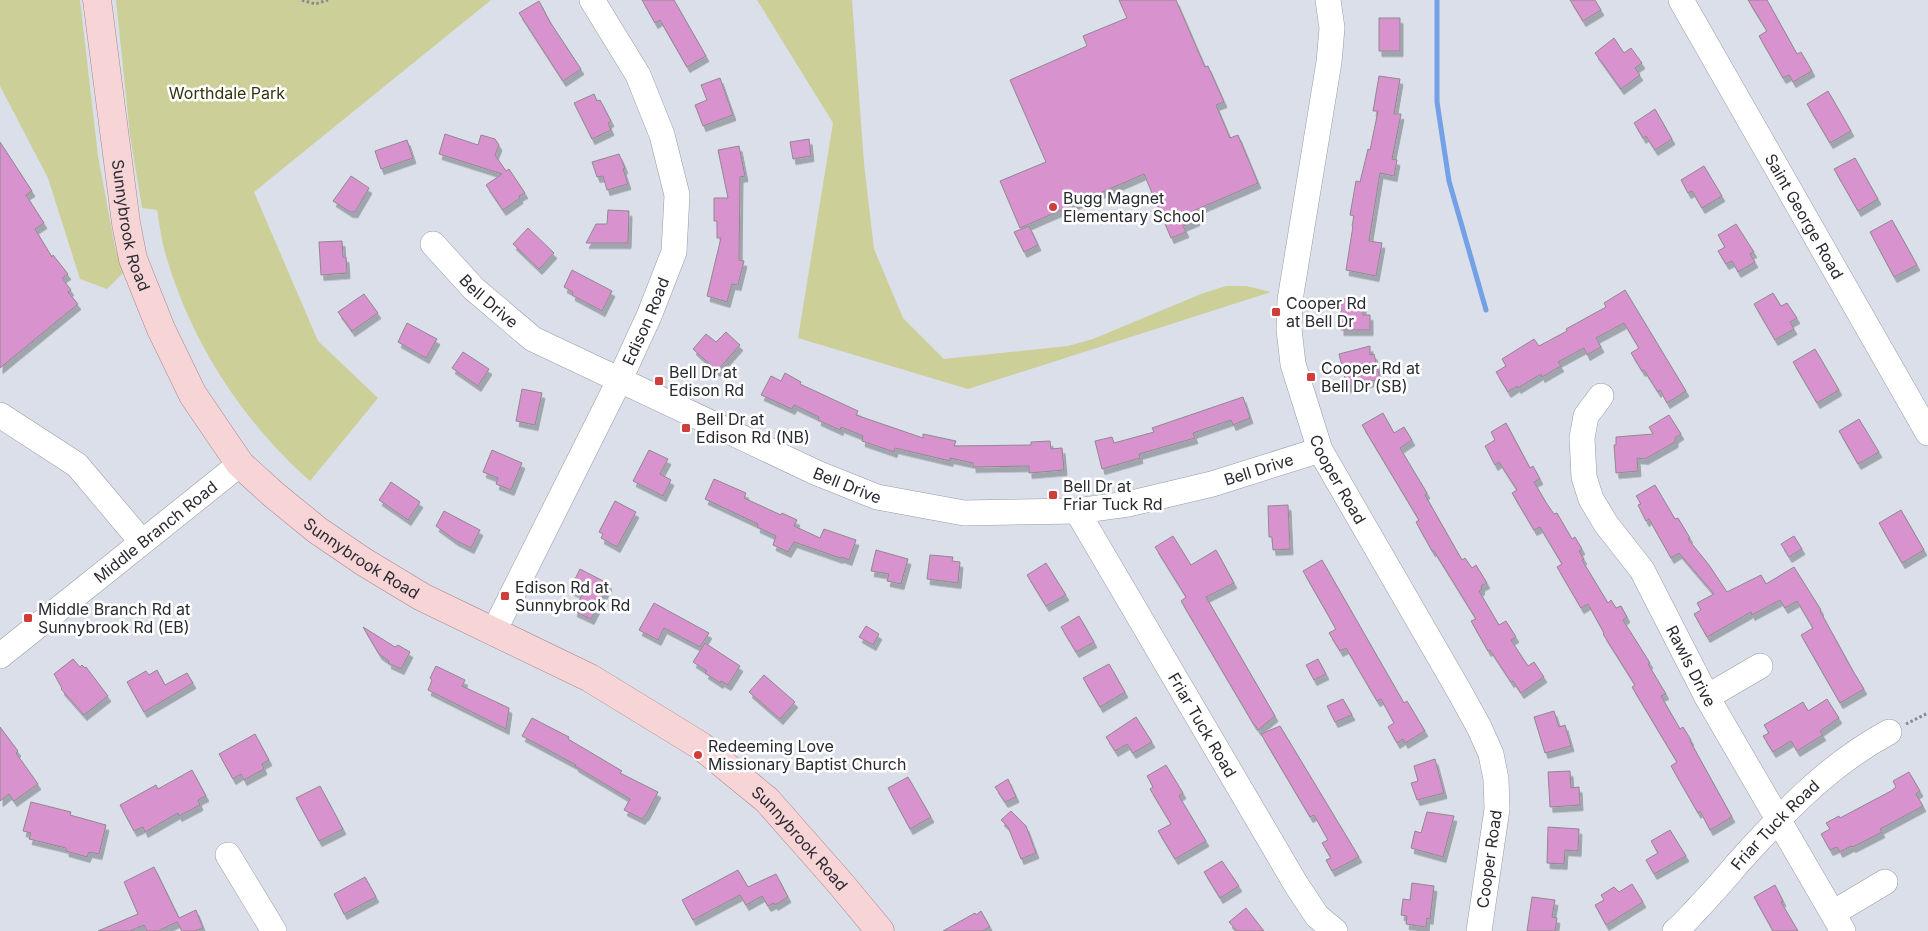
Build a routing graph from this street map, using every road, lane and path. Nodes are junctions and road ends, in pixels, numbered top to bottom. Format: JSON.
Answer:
{"nodes":[{"id":1,"x":97,"y":0,"type":"edge"},
{"id":2,"x":302,"y":0,"type":"edge"},
{"id":3,"x":328,"y":0,"type":"edge"},
{"id":4,"x":592,"y":0,"type":"edge"},
{"id":5,"x":1328,"y":0,"type":"edge"},
{"id":6,"x":1680,"y":0,"type":"edge"},
{"id":7,"x":433,"y":244,"type":"dead end"},
{"id":8,"x":620,"y":379,"type":"junction"},
{"id":9,"x":1601,"y":396,"type":"dead end"},
{"id":10,"x":0,"y":415,"type":"edge"},
{"id":11,"x":1928,"y":433,"type":"edge"},
{"id":12,"x":1320,"y":450,"type":"junction"},
{"id":13,"x":240,"y":464,"type":"junction"},
{"id":14,"x":1077,"y":511,"type":"junction"},
{"id":15,"x":142,"y":542,"type":"junction"},
{"id":16,"x":494,"y":632,"type":"junction"},
{"id":17,"x":0,"y":656,"type":"edge"},
{"id":18,"x":1760,"y":666,"type":"dead end"},
{"id":19,"x":1707,"y":697,"type":"junction"},
{"id":20,"x":1889,"y":732,"type":"dead end"},
{"id":21,"x":1778,"y":818,"type":"junction"},
{"id":22,"x":228,"y":855,"type":"dead end"},
{"id":23,"x":1885,"y":882,"type":"dead end"},
{"id":24,"x":1838,"y":922,"type":"edge"},
{"id":25,"x":274,"y":931,"type":"edge"},
{"id":26,"x":880,"y":931,"type":"edge"},
{"id":27,"x":1335,"y":931,"type":"edge"},
{"id":28,"x":1479,"y":931,"type":"edge"},
{"id":29,"x":1675,"y":931,"type":"edge"}],
"edges":[{"from":1,"to":13,"type":"main road","name":"Sunnybrook Road"},
{"from":2,"to":3,"type":"path"},
{"from":4,"to":8,"type":"street","name":"Edison Road"},
{"from":5,"to":12,"type":"street","name":"Cooper Road"},
{"from":6,"to":11,"type":"street","name":"Saint George Road"},
{"from":7,"to":8,"type":"street","name":"Bell Drive"},
{"from":8,"to":14,"type":"street","name":"Bell Drive"},
{"from":8,"to":16,"type":"street","name":"Edison Road"},
{"from":9,"to":19,"type":"street","name":"Rawls Drive"},
{"from":10,"to":15,"type":"street"},
{"from":12,"to":14,"type":"street","name":"Bell Drive"},
{"from":12,"to":28,"type":"street","name":"Cooper Road"},
{"from":13,"to":15,"type":"street","name":"Middle Branch Road"},
{"from":13,"to":16,"type":"main road","name":"Sunnybrook Road"},
{"from":14,"to":27,"type":"street","name":"Friar Tuck Road"},
{"from":15,"to":17,"type":"street","name":"Middle Branch Road"},
{"from":16,"to":26,"type":"main road","name":"Sunnybrook Road"},
{"from":18,"to":19,"type":"street"},
{"from":19,"to":21,"type":"street","name":"Rawls Drive"},
{"from":20,"to":21,"type":"street","name":"Friar Tuck Road"},
{"from":21,"to":24,"type":"street","name":"Rawls Drive"},
{"from":21,"to":29,"type":"street","name":"Friar Tuck Road"},
{"from":22,"to":25,"type":"street"},
{"from":23,"to":24,"type":"street"}]}
